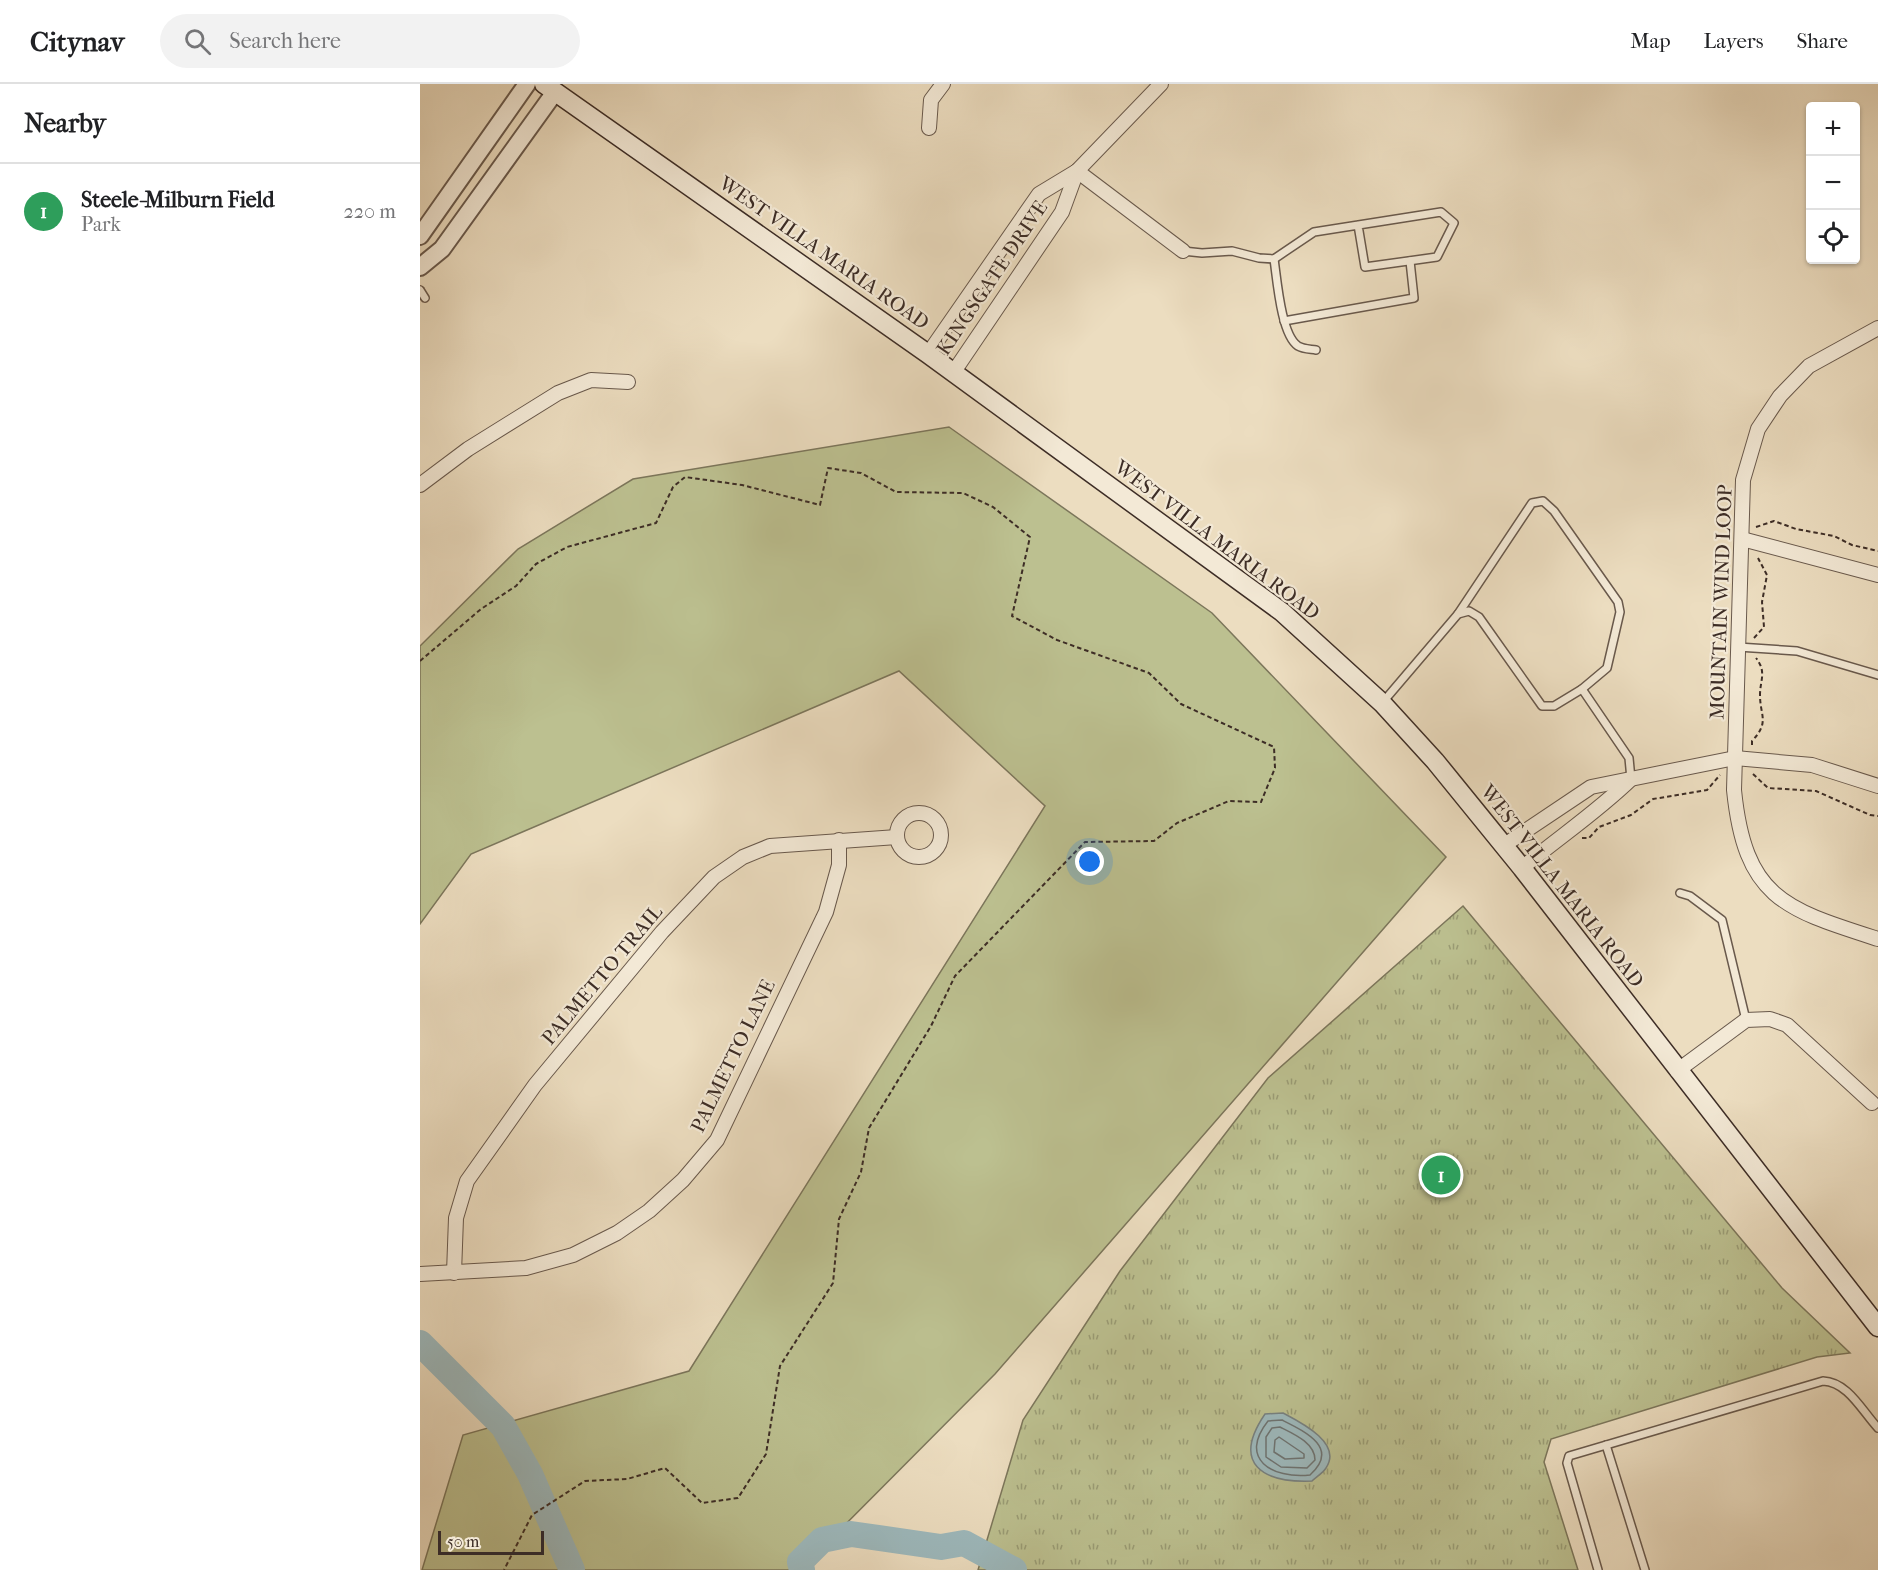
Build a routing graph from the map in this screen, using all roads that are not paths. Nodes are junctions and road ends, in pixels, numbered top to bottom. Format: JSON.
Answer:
{"nodes":[{"id":1,"x":527,"y":84,"type":"edge"},
{"id":2,"x":943,"y":84,"type":"edge"},
{"id":3,"x":1159,"y":84,"type":"edge"},
{"id":4,"x":550,"y":88,"type":"edge"},
{"id":5,"x":929,"y":128,"type":"dead end"},
{"id":6,"x":1077,"y":171,"type":"junction"},
{"id":7,"x":1358,"y":225,"type":"junction"},
{"id":8,"x":420,"y":236,"type":"edge"},
{"id":9,"x":1183,"y":251,"type":"joint"},
{"id":10,"x":1274,"y":259,"type":"junction"},
{"id":11,"x":1410,"y":261,"type":"junction"},
{"id":12,"x":420,"y":267,"type":"edge"},
{"id":13,"x":420,"y":290,"type":"edge"},
{"id":14,"x":425,"y":298,"type":"dead end"},
{"id":15,"x":1284,"y":321,"type":"junction"},
{"id":16,"x":1878,"y":328,"type":"edge"},
{"id":17,"x":1316,"y":350,"type":"dead end"},
{"id":18,"x":928,"y":354,"type":"junction"},
{"id":19,"x":953,"y":373,"type":"junction"},
{"id":20,"x":628,"y":382,"type":"dead end"},
{"id":21,"x":420,"y":484,"type":"edge"},
{"id":22,"x":1748,"y":541,"type":"junction"},
{"id":23,"x":1878,"y":575,"type":"edge"},
{"id":24,"x":1458,"y":614,"type":"junction"},
{"id":25,"x":1738,"y":647,"type":"junction"},
{"id":26,"x":1878,"y":675,"type":"edge"},
{"id":27,"x":1582,"y":689,"type":"junction"},
{"id":28,"x":1382,"y":704,"type":"junction"},
{"id":29,"x":1735,"y":758,"type":"junction"},
{"id":30,"x":1631,"y":779,"type":"junction"},
{"id":31,"x":1878,"y":786,"type":"edge"},
{"id":32,"x":897,"y":837,"type":"dead end"},
{"id":33,"x":839,"y":840,"type":"junction"},
{"id":34,"x":1503,"y":846,"type":"junction"},
{"id":35,"x":1521,"y":868,"type":"junction"},
{"id":36,"x":1680,"y":893,"type":"dead end"},
{"id":37,"x":1878,"y":939,"type":"edge"},
{"id":38,"x":1746,"y":1020,"type":"junction"},
{"id":39,"x":1677,"y":1071,"type":"junction"},
{"id":40,"x":1872,"y":1104,"type":"dead end"},
{"id":41,"x":454,"y":1273,"type":"junction"},
{"id":42,"x":420,"y":1274,"type":"edge"},
{"id":43,"x":1878,"y":1327,"type":"edge"},
{"id":44,"x":1878,"y":1428,"type":"edge"},
{"id":45,"x":1606,"y":1445,"type":"junction"},
{"id":46,"x":1598,"y":1570,"type":"edge"},
{"id":47,"x":1645,"y":1570,"type":"edge"}],
"edges":[{"from":1,"to":8,"type":"street"},
{"from":2,"to":5,"type":"street"},
{"from":3,"to":6,"type":"street","name":"KINGSGATE DRIVE"},
{"from":4,"to":12,"type":"street"},
{"from":4,"to":18,"type":"main road","name":"WEST VILLA MARIA ROAD"},
{"from":6,"to":9,"type":"street"},
{"from":6,"to":18,"type":"street","name":"KINGSGATE DRIVE"},
{"from":6,"to":19,"type":"street","name":"KINGSGATE DRIVE"},
{"from":7,"to":10,"type":"lane"},
{"from":7,"to":11,"type":"lane"},
{"from":7,"to":11,"type":"lane"},
{"from":9,"to":10,"type":"lane"},
{"from":10,"to":15,"type":"lane"},
{"from":11,"to":15,"type":"lane"},
{"from":13,"to":14,"type":"lane"},
{"from":15,"to":17,"type":"lane"},
{"from":16,"to":22,"type":"street","name":"MOUNTAIN WIND LOOP"},
{"from":18,"to":19,"type":"main road","name":"WEST VILLA MARIA ROAD"},
{"from":19,"to":28,"type":"main road","name":"WEST VILLA MARIA ROAD"},
{"from":20,"to":21,"type":"street"},
{"from":22,"to":23,"type":"street"},
{"from":22,"to":25,"type":"street","name":"MOUNTAIN WIND LOOP"},
{"from":24,"to":27,"type":"lane"},
{"from":24,"to":27,"type":"lane"},
{"from":24,"to":28,"type":"lane"},
{"from":25,"to":26,"type":"lane"},
{"from":25,"to":29,"type":"street","name":"MOUNTAIN WIND LOOP"},
{"from":27,"to":30,"type":"lane"},
{"from":28,"to":34,"type":"main road","name":"WEST VILLA MARIA ROAD"},
{"from":29,"to":30,"type":"street"},
{"from":29,"to":31,"type":"street"},
{"from":29,"to":37,"type":"street","name":"MOUNTAIN WIND LOOP"},
{"from":30,"to":34,"type":"street"},
{"from":30,"to":35,"type":"street"},
{"from":32,"to":33,"type":"street","name":"PALMETTO TRAIL"},
{"from":33,"to":41,"type":"street","name":"PALMETTO TRAIL"},
{"from":33,"to":41,"type":"street","name":"PALMETTO LANE"},
{"from":34,"to":35,"type":"main road","name":"WEST VILLA MARIA ROAD"},
{"from":35,"to":39,"type":"main road","name":"WEST VILLA MARIA ROAD"},
{"from":36,"to":38,"type":"lane"},
{"from":38,"to":39,"type":"street"},
{"from":38,"to":40,"type":"street"},
{"from":39,"to":43,"type":"main road","name":"WEST VILLA MARIA ROAD"},
{"from":41,"to":42,"type":"street","name":"PALMETTO LANE"},
{"from":44,"to":45,"type":"lane"},
{"from":45,"to":46,"type":"lane"},
{"from":45,"to":47,"type":"lane"}]}
